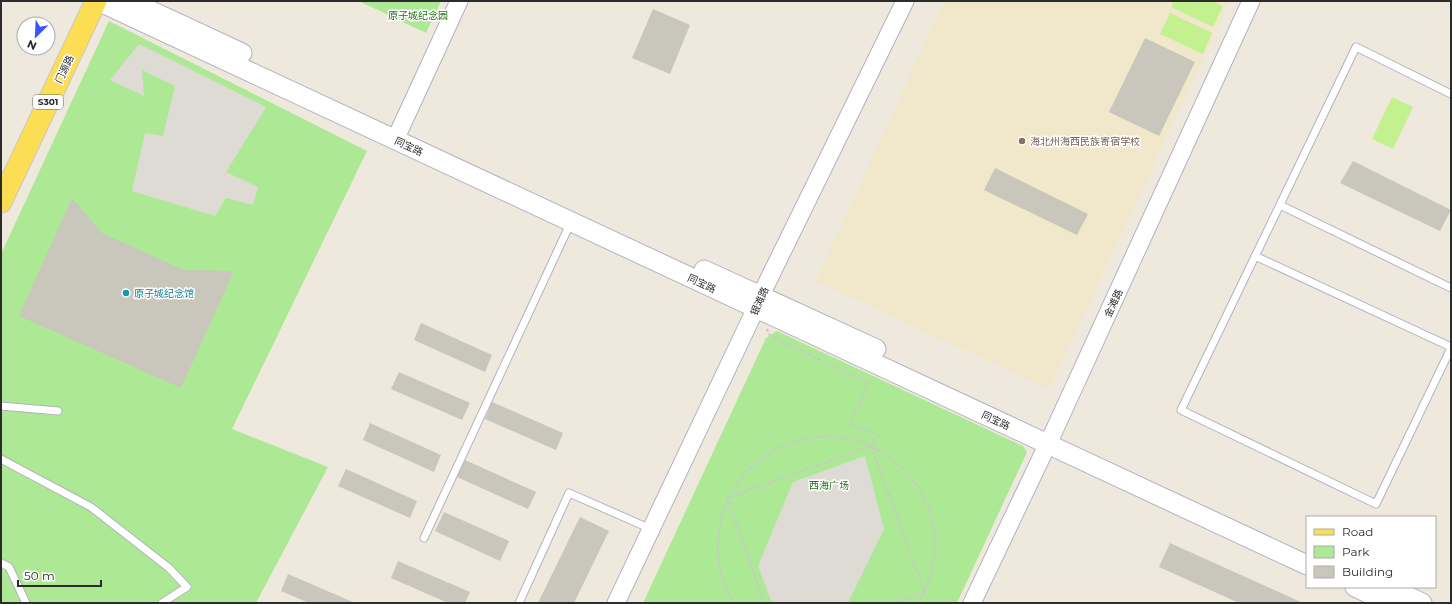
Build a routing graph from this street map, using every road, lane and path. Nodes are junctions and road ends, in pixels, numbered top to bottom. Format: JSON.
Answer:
{"nodes":[{"id":1,"x":97,"y":1,"type":"edge"},
{"id":2,"x":130,"y":1,"type":"edge"},
{"id":3,"x":459,"y":1,"type":"edge"},
{"id":4,"x":905,"y":1,"type":"edge"},
{"id":5,"x":1251,"y":1,"type":"edge"},
{"id":6,"x":1451,"y":93,"type":"edge"},
{"id":7,"x":397,"y":133,"type":"junction"},
{"id":8,"x":1,"y":202,"type":"edge"},
{"id":9,"x":1280,"y":205,"type":"junction"},
{"id":10,"x":571,"y":221,"type":"junction"},
{"id":11,"x":1255,"y":256,"type":"junction"},
{"id":12,"x":1451,"y":288,"type":"edge"},
{"id":13,"x":759,"y":301,"type":"junction"},
{"id":14,"x":767,"y":328,"type":"dead end"},
{"id":15,"x":1451,"y":347,"type":"edge"},
{"id":16,"x":1,"y":406,"type":"edge"},
{"id":17,"x":58,"y":411,"type":"dead end"},
{"id":18,"x":1050,"y":438,"type":"junction"},
{"id":19,"x":871,"y":446,"type":"junction"},
{"id":20,"x":1,"y":459,"type":"edge"},
{"id":21,"x":727,"y":498,"type":"junction"},
{"id":22,"x":652,"y":529,"type":"junction"},
{"id":23,"x":424,"y":538,"type":"dead end"},
{"id":24,"x":1306,"y":550,"type":"edge"},
{"id":25,"x":1,"y":563,"type":"edge"},
{"id":26,"x":1306,"y":565,"type":"edge"},
{"id":27,"x":1357,"y":588,"type":"edge"},
{"id":28,"x":1389,"y":588,"type":"edge"},
{"id":29,"x":925,"y":592,"type":"junction"},
{"id":30,"x":26,"y":603,"type":"edge"},
{"id":31,"x":162,"y":603,"type":"edge"},
{"id":32,"x":519,"y":603,"type":"edge"},
{"id":33,"x":616,"y":603,"type":"edge"},
{"id":34,"x":735,"y":603,"type":"edge"},
{"id":35,"x":764,"y":603,"type":"edge"},
{"id":36,"x":894,"y":603,"type":"edge"},
{"id":37,"x":918,"y":603,"type":"edge"},
{"id":38,"x":972,"y":603,"type":"edge"},
{"id":39,"x":1389,"y":603,"type":"edge"},
{"id":40,"x":1422,"y":603,"type":"edge"}],
"edges":[{"from":1,"to":7,"type":"main road","name":"同宝路"},
{"from":1,"to":8,"type":"main road","name":"门源路","number":"S301"},
{"from":2,"to":7,"type":"main road","name":"同宝路"},
{"from":3,"to":7,"type":"street"},
{"from":4,"to":13,"type":"street","name":"银滩路"},
{"from":5,"to":18,"type":"street","name":"金滩路"},
{"from":6,"to":9,"type":"lane"},
{"from":7,"to":10,"type":"main road","name":"同宝路"},
{"from":7,"to":13,"type":"main road","name":"同宝路"},
{"from":9,"to":11,"type":"lane"},
{"from":9,"to":12,"type":"lane"},
{"from":10,"to":13,"type":"main road","name":"同宝路"},
{"from":10,"to":23,"type":"lane"},
{"from":11,"to":15,"type":"lane"},
{"from":11,"to":15,"type":"lane"},
{"from":13,"to":18,"type":"main road","name":"同宝路"},
{"from":13,"to":22,"type":"street","name":"银滩路"},
{"from":14,"to":19,"type":"path"},
{"from":16,"to":17,"type":"lane"},
{"from":18,"to":24,"type":"main road","name":"同宝路"},
{"from":18,"to":26,"type":"main road","name":"同宝路"},
{"from":18,"to":38,"type":"street","name":"金滩路"},
{"from":19,"to":21,"type":"path"},
{"from":19,"to":21,"type":"path"},
{"from":19,"to":29,"type":"path"},
{"from":19,"to":29,"type":"path"},
{"from":20,"to":31,"type":"lane"},
{"from":21,"to":34,"type":"path"},
{"from":21,"to":35,"type":"path"},
{"from":22,"to":32,"type":"lane"},
{"from":22,"to":33,"type":"street","name":"银滩路"},
{"from":25,"to":30,"type":"lane"},
{"from":27,"to":39,"type":"main road"},
{"from":28,"to":40,"type":"main road"},
{"from":29,"to":36,"type":"path"},
{"from":29,"to":37,"type":"path"}]}
